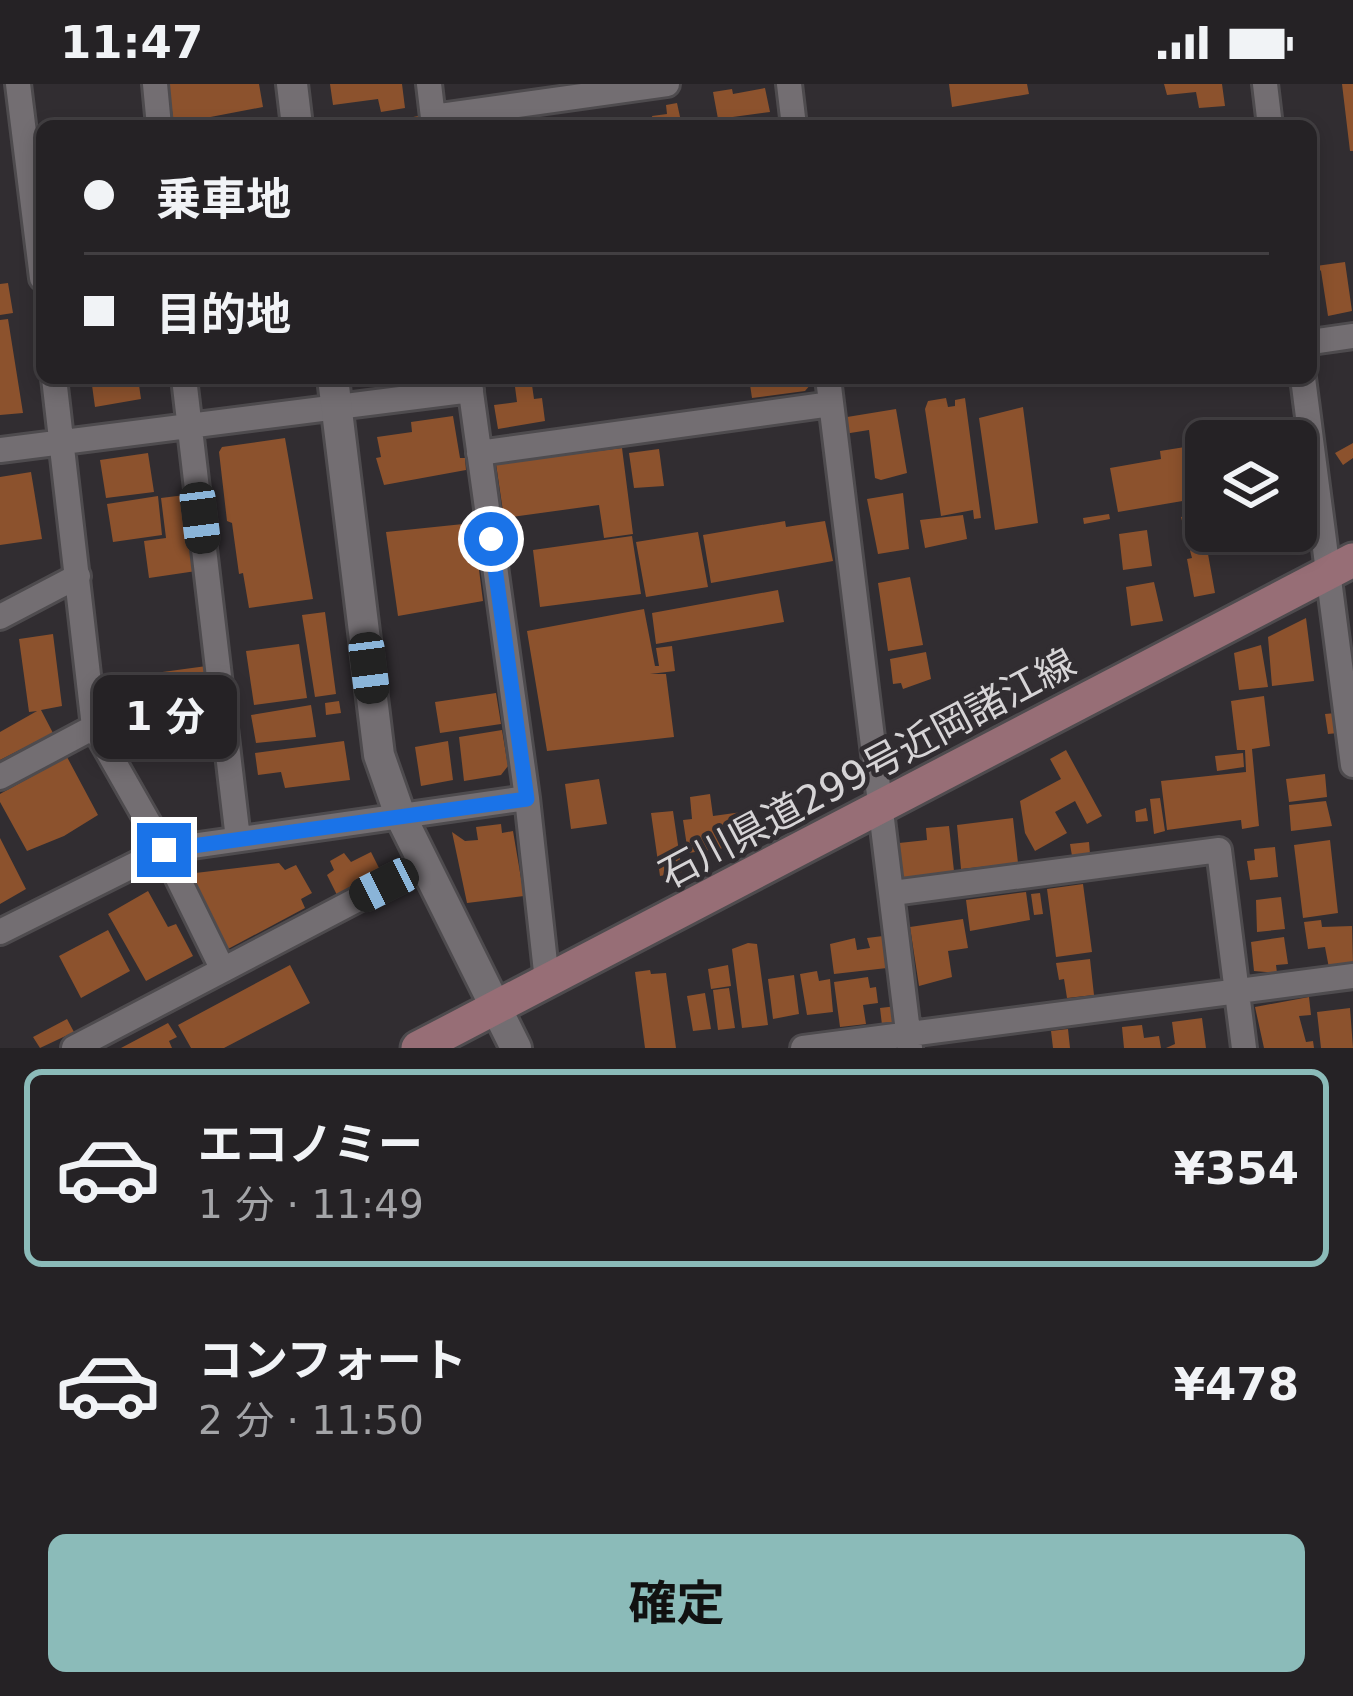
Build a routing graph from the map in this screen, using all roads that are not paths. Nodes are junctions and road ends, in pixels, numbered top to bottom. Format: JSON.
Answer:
{"nodes":[{"id":1,"x":18,"y":84,"type":"edge"},
{"id":2,"x":155,"y":84,"type":"edge"},
{"id":3,"x":292,"y":84,"type":"edge"},
{"id":4,"x":429,"y":84,"type":"edge"},
{"id":5,"x":667,"y":84,"type":"edge"},
{"id":6,"x":789,"y":84,"type":"edge"},
{"id":7,"x":1265,"y":84,"type":"edge"},
{"id":8,"x":158,"y":120,"type":"edge"},
{"id":9,"x":297,"y":120,"type":"edge"},
{"id":10,"x":434,"y":120,"type":"edge"},
{"id":11,"x":446,"y":120,"type":"edge"},
{"id":12,"x":793,"y":120,"type":"edge"},
{"id":13,"x":1269,"y":120,"type":"edge"},
{"id":14,"x":36,"y":230,"type":"edge"},
{"id":15,"x":1353,"y":336,"type":"edge"},
{"id":16,"x":1317,"y":341,"type":"edge"},
{"id":17,"x":55,"y":384,"type":"edge"},
{"id":18,"x":184,"y":384,"type":"edge"},
{"id":19,"x":470,"y":384,"type":"edge"},
{"id":20,"x":829,"y":384,"type":"edge"},
{"id":21,"x":1304,"y":384,"type":"edge"},
{"id":22,"x":335,"y":392,"type":"edge"},
{"id":23,"x":831,"y":404,"type":"junction"},
{"id":24,"x":188,"y":426,"type":"junction"},
{"id":25,"x":62,"y":443,"type":"junction"},
{"id":26,"x":0,"y":450,"type":"edge"},
{"id":27,"x":479,"y":453,"type":"junction"},
{"id":28,"x":1341,"y":567,"type":"edge"},
{"id":29,"x":78,"y":575,"type":"junction"},
{"id":30,"x":0,"y":617,"type":"edge"},
{"id":31,"x":94,"y":727,"type":"junction"},
{"id":32,"x":1353,"y":766,"type":"edge"},
{"id":33,"x":0,"y":777,"type":"edge"},
{"id":34,"x":527,"y":799,"type":"junction"},
{"id":35,"x":883,"y":808,"type":"junction"},
{"id":36,"x":400,"y":815,"type":"junction"},
{"id":37,"x":238,"y":839,"type":"junction"},
{"id":38,"x":164,"y":850,"type":"junction"},
{"id":39,"x":425,"y":864,"type":"junction"},
{"id":40,"x":892,"y":893,"type":"junction"},
{"id":41,"x":0,"y":932,"type":"edge"},
{"id":42,"x":223,"y":970,"type":"junction"},
{"id":43,"x":1353,"y":976,"type":"edge"},
{"id":44,"x":547,"y":981,"type":"junction"},
{"id":45,"x":1238,"y":991,"type":"junction"},
{"id":46,"x":496,"y":1006,"type":"junction"},
{"id":47,"x":910,"y":1041,"type":"edge"},
{"id":48,"x":74,"y":1048,"type":"edge"},
{"id":49,"x":418,"y":1048,"type":"edge"},
{"id":50,"x":516,"y":1048,"type":"edge"},
{"id":51,"x":802,"y":1048,"type":"edge"},
{"id":52,"x":1244,"y":1048,"type":"edge"}],
"edges":[{"from":1,"to":14,"type":"street"},
{"from":2,"to":8,"type":"street"},
{"from":3,"to":9,"type":"street"},
{"from":4,"to":10,"type":"street"},
{"from":5,"to":11,"type":"street"},
{"from":6,"to":12,"type":"street"},
{"from":7,"to":13,"type":"street"},
{"from":15,"to":16,"type":"street"},
{"from":17,"to":25,"type":"street"},
{"from":18,"to":24,"type":"street"},
{"from":19,"to":22,"type":"street"},
{"from":19,"to":27,"type":"street"},
{"from":20,"to":23,"type":"street"},
{"from":21,"to":28,"type":"street"},
{"from":22,"to":24,"type":"street"},
{"from":22,"to":36,"type":"street"},
{"from":23,"to":27,"type":"street"},
{"from":23,"to":35,"type":"street"},
{"from":24,"to":25,"type":"street"},
{"from":24,"to":37,"type":"street"},
{"from":25,"to":26,"type":"street"},
{"from":25,"to":29,"type":"street"},
{"from":27,"to":34,"type":"street"},
{"from":28,"to":32,"type":"street"},
{"from":28,"to":35,"type":"main road","name":"石川県道299号近岡諸江線"},
{"from":29,"to":30,"type":"street"},
{"from":29,"to":31,"type":"street"},
{"from":31,"to":33,"type":"street"},
{"from":31,"to":38,"type":"street"},
{"from":34,"to":36,"type":"street"},
{"from":34,"to":44,"type":"street"},
{"from":35,"to":40,"type":"street"},
{"from":35,"to":44,"type":"main road","name":"石川県道299号近岡諸江線"},
{"from":36,"to":37,"type":"street"},
{"from":36,"to":39,"type":"street"},
{"from":37,"to":38,"type":"street"},
{"from":38,"to":41,"type":"street"},
{"from":38,"to":42,"type":"street"},
{"from":39,"to":42,"type":"street"},
{"from":39,"to":46,"type":"street"},
{"from":40,"to":45,"type":"street"},
{"from":40,"to":47,"type":"street"},
{"from":42,"to":48,"type":"street"},
{"from":43,"to":45,"type":"street"},
{"from":44,"to":46,"type":"main road","name":"石川県道299号近岡諸江線"},
{"from":45,"to":47,"type":"street"},
{"from":45,"to":52,"type":"street"},
{"from":46,"to":49,"type":"main road","name":"石川県道299号近岡諸江線"},
{"from":46,"to":50,"type":"street"},
{"from":47,"to":51,"type":"street"}]}
